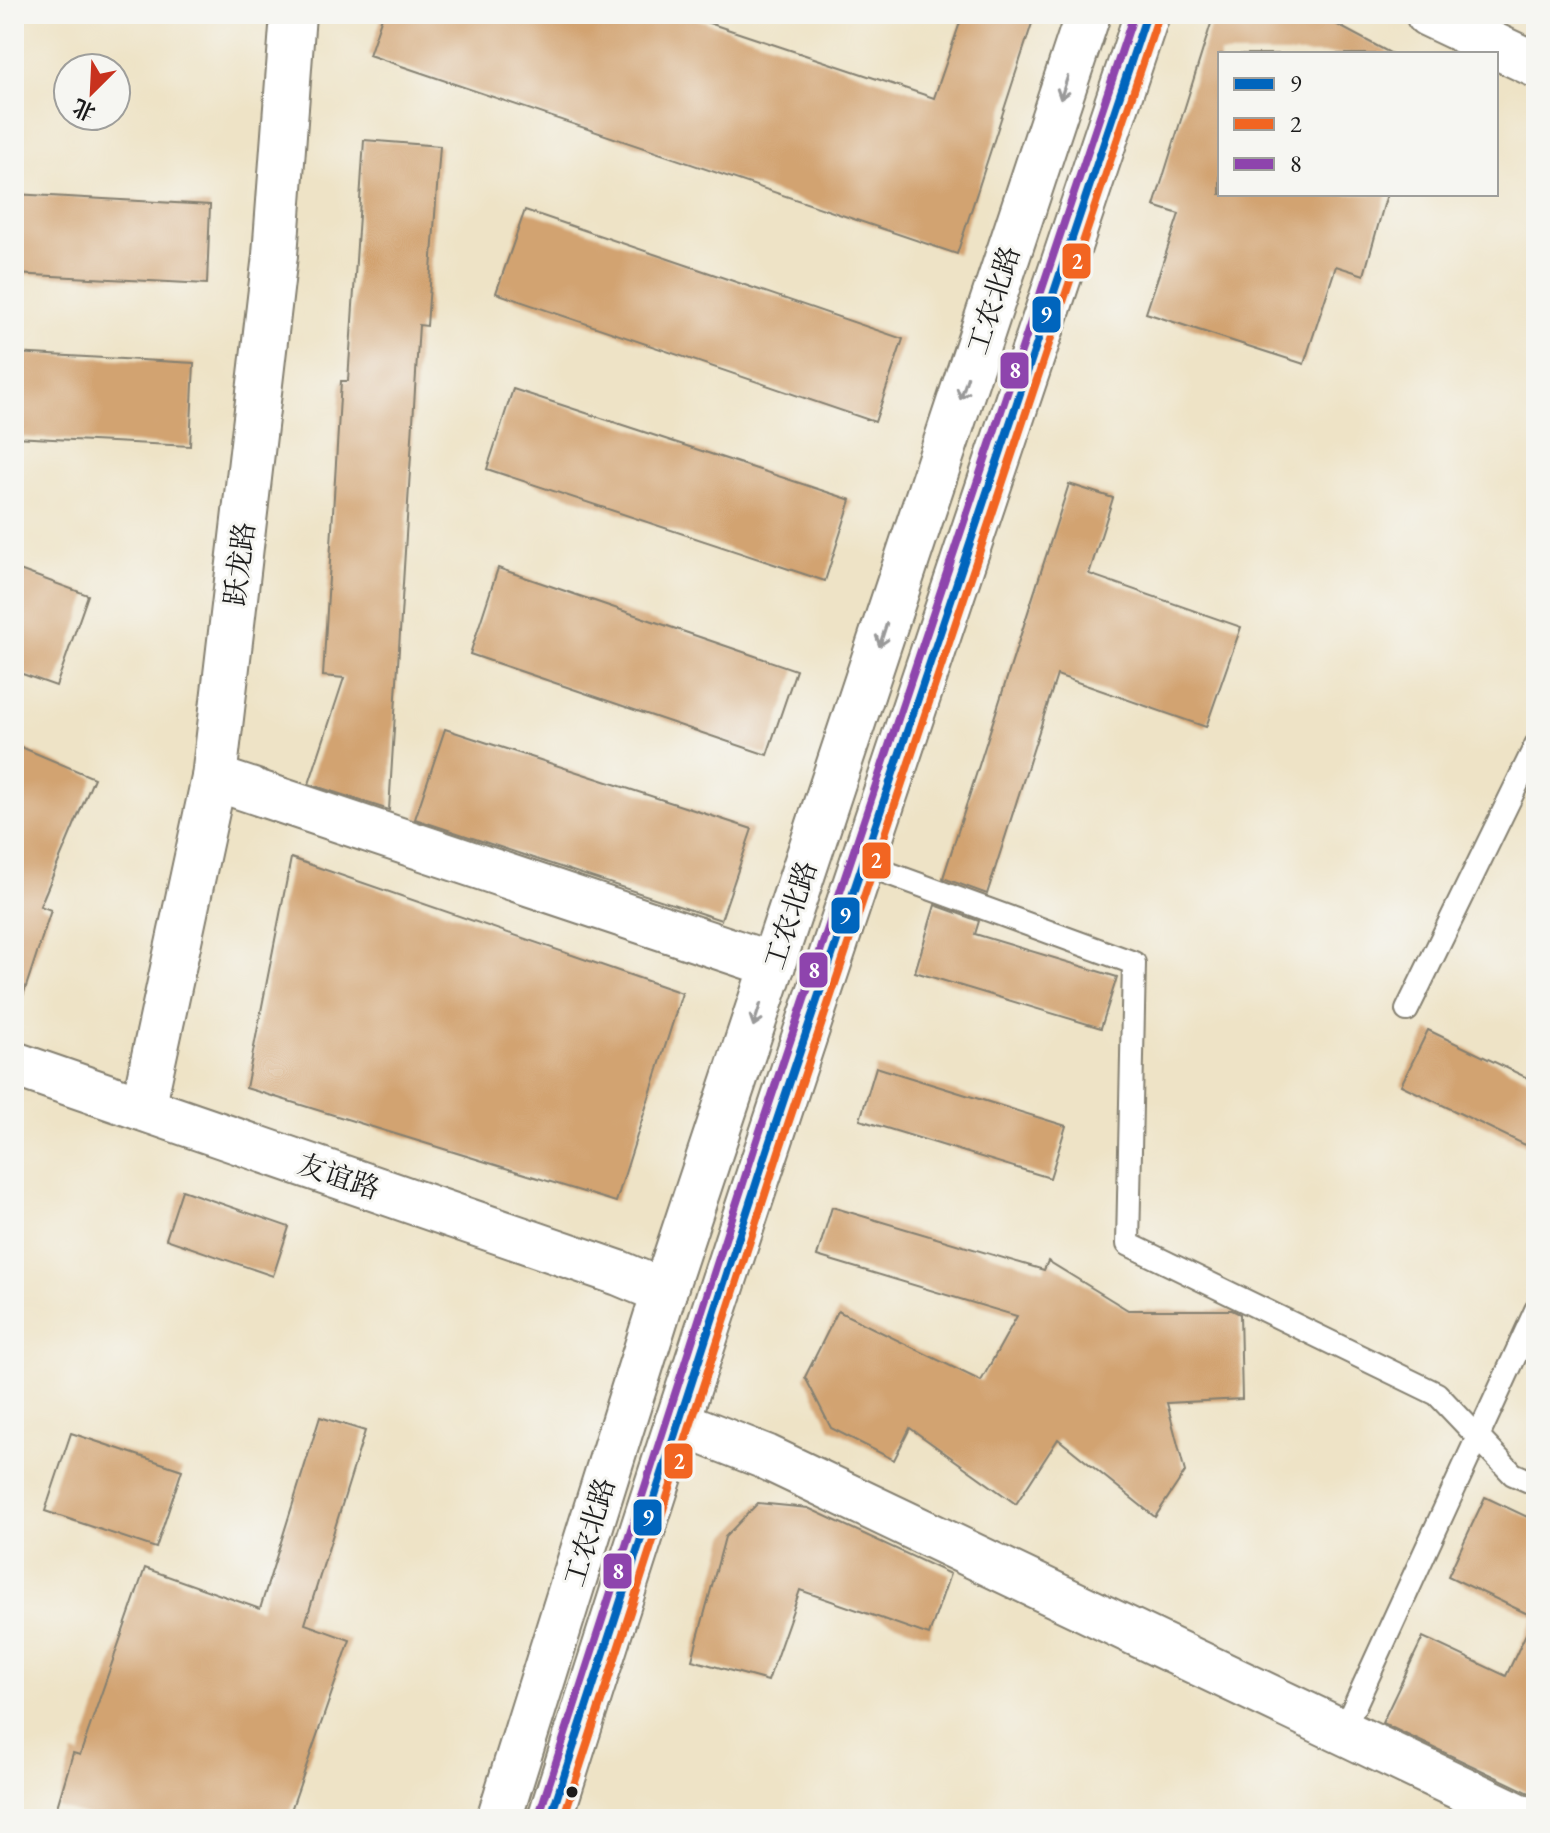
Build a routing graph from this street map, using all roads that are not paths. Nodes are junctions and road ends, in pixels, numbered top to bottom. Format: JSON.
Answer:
{"nodes":[{"id":1,"x":293,"y":14,"type":"edge"},
{"id":2,"x":1088,"y":14,"type":"edge"},
{"id":3,"x":1147,"y":14,"type":"edge"},
{"id":4,"x":1428,"y":14,"type":"edge"},
{"id":5,"x":1536,"y":65,"type":"edge"},
{"id":6,"x":1536,"y":745,"type":"edge"},
{"id":7,"x":214,"y":778,"type":"junction"},
{"id":8,"x":863,"y":864,"type":"junction"},
{"id":9,"x":773,"y":965,"type":"junction"},
{"id":10,"x":1407,"y":1010,"type":"dead end"},
{"id":11,"x":14,"y":1064,"type":"edge"},
{"id":12,"x":143,"y":1108,"type":"junction"},
{"id":13,"x":664,"y":1292,"type":"junction"},
{"id":14,"x":1536,"y":1310,"type":"edge"},
{"id":15,"x":677,"y":1422,"type":"junction"},
{"id":16,"x":1478,"y":1434,"type":"junction"},
{"id":17,"x":1536,"y":1484,"type":"edge"},
{"id":18,"x":1343,"y":1731,"type":"junction"},
{"id":19,"x":499,"y":1819,"type":"edge"},
{"id":20,"x":550,"y":1819,"type":"edge"},
{"id":21,"x":1526,"y":1819,"type":"edge"}],
"edges":[{"from":1,"to":7,"type":"street","name":"跃龙路"},
{"from":2,"to":9,"type":"street","name":"工农北路","one_way":true},
{"from":3,"to":8,"type":"street","name":"工农北路"},
{"from":4,"to":5,"type":"street"},
{"from":6,"to":10,"type":"lane"},
{"from":7,"to":9,"type":"street"},
{"from":7,"to":12,"type":"street","name":"跃龙路"},
{"from":8,"to":15,"type":"street","name":"工农北路"},
{"from":8,"to":16,"type":"lane"},
{"from":9,"to":13,"type":"street","name":"工农北路","one_way":true},
{"from":11,"to":12,"type":"street","name":"友谊路"},
{"from":12,"to":13,"type":"street","name":"友谊路"},
{"from":13,"to":19,"type":"street","name":"工农北路"},
{"from":14,"to":16,"type":"lane"},
{"from":15,"to":18,"type":"street"},
{"from":15,"to":20,"type":"street","name":"工农北路"},
{"from":16,"to":17,"type":"lane"},
{"from":16,"to":18,"type":"lane"},
{"from":18,"to":21,"type":"street"}]}
